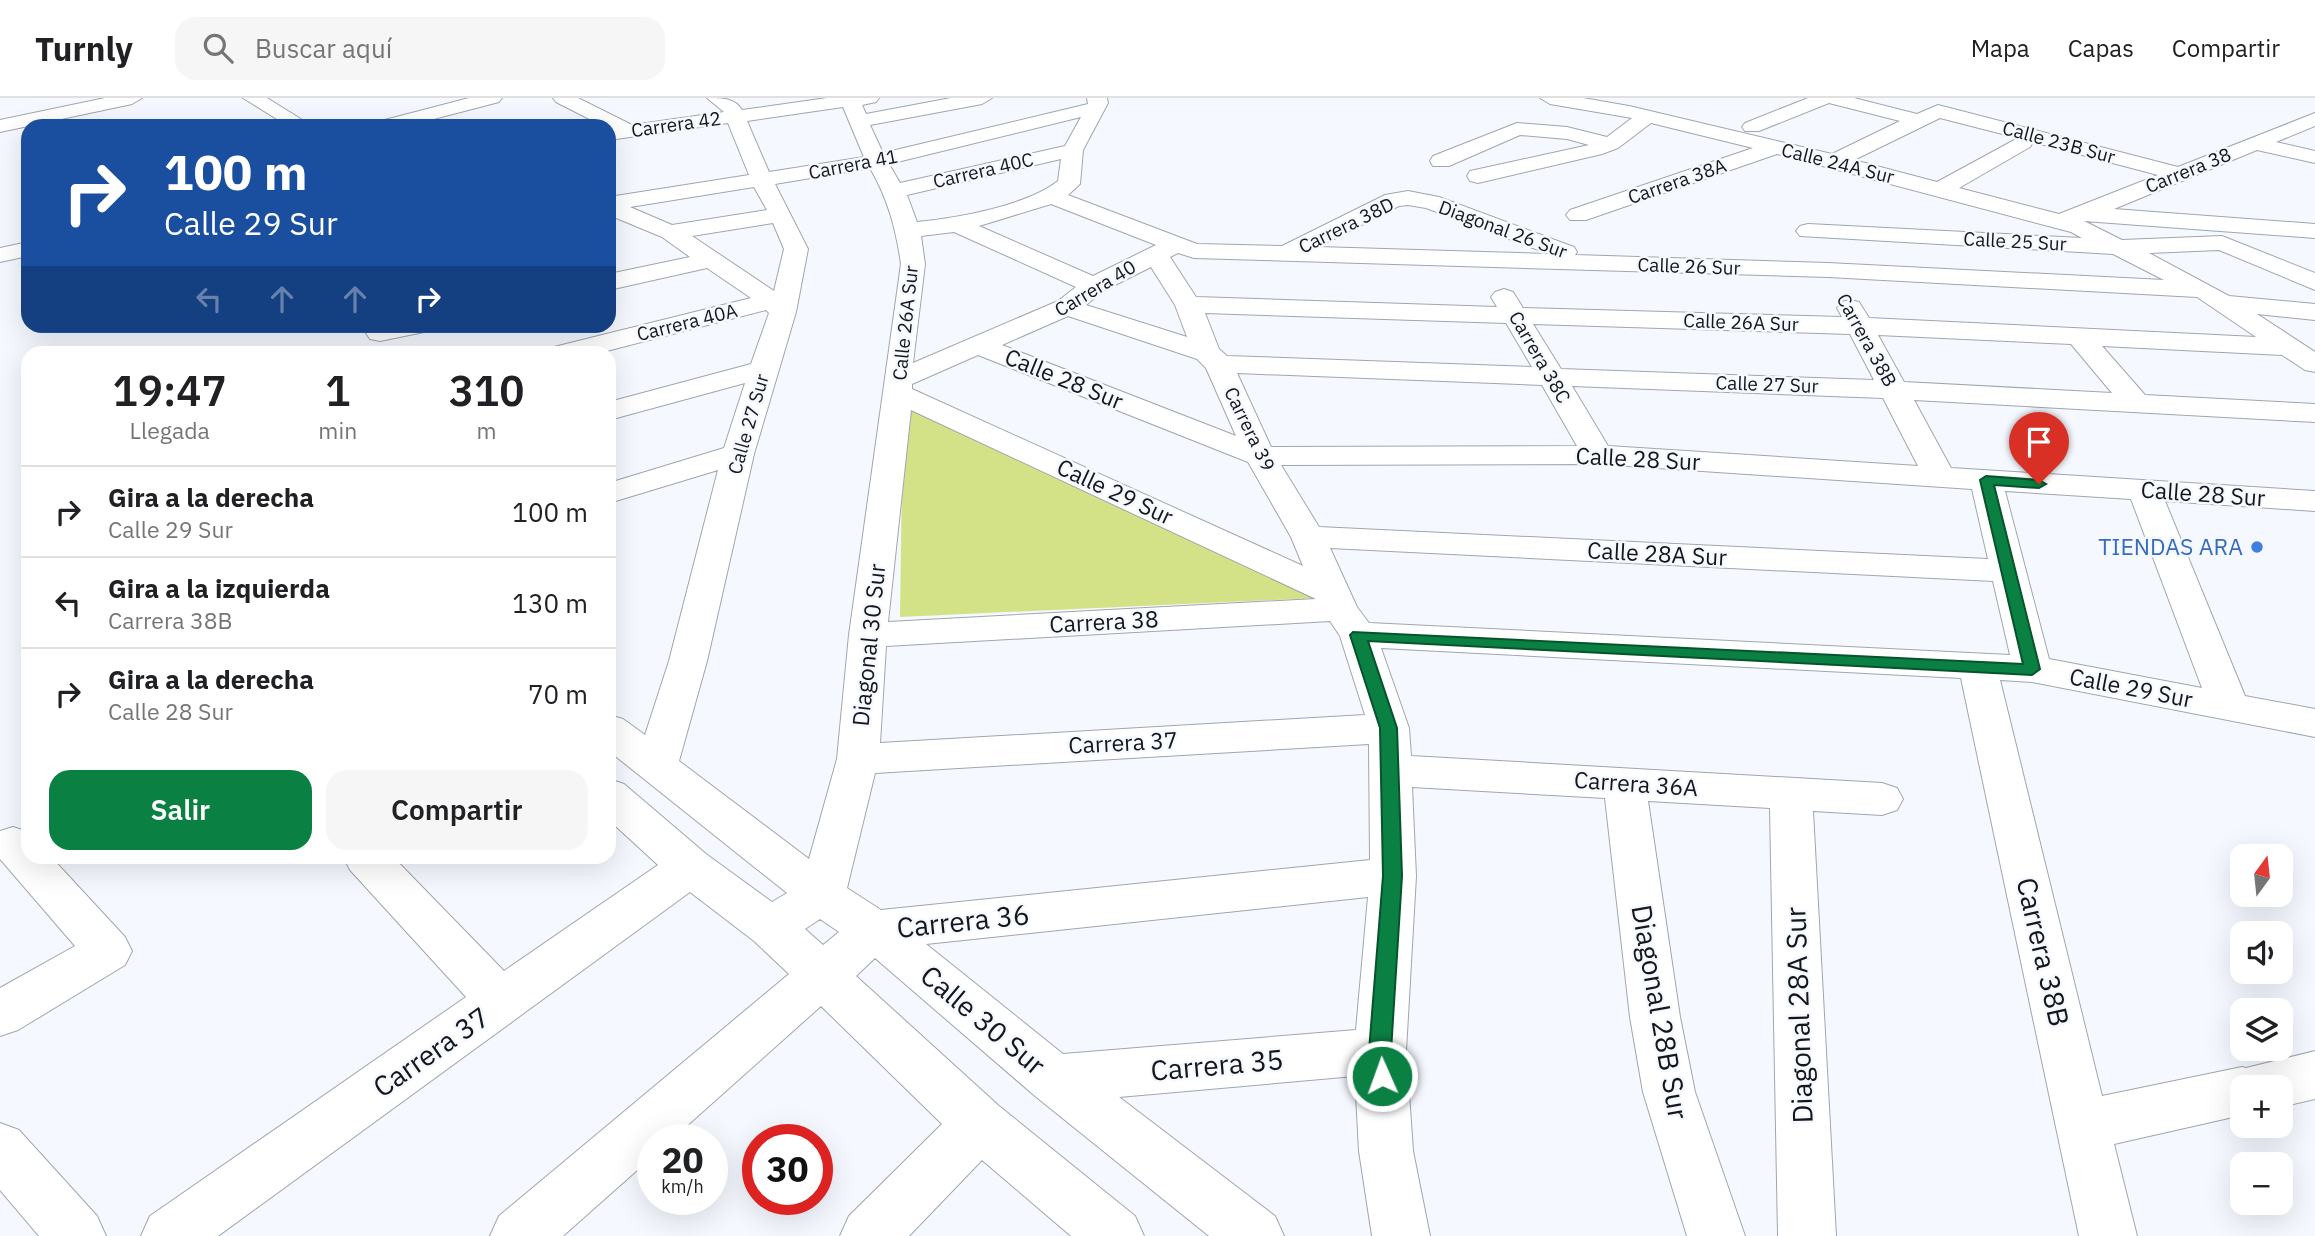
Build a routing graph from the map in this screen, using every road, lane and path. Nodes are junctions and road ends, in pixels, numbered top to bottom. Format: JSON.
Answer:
{"nodes":[{"id":1,"x":43,"y":98,"type":"edge"},
{"id":2,"x":132,"y":98,"type":"edge"},
{"id":3,"x":253,"y":98,"type":"edge"},
{"id":4,"x":492,"y":98,"type":"edge"},
{"id":5,"x":563,"y":98,"type":"edge"},
{"id":6,"x":982,"y":98,"type":"edge"},
{"id":7,"x":1550,"y":98,"type":"edge"},
{"id":8,"x":1825,"y":98,"type":"edge"},
{"id":9,"x":1831,"y":98,"type":"edge"},
{"id":10,"x":406,"y":103,"type":"dead end"},
{"id":11,"x":1096,"y":103,"type":"edge"},
{"id":12,"x":99,"y":105,"type":"junction"},
{"id":13,"x":857,"y":105,"type":"edge"},
{"id":14,"x":1645,"y":110,"type":"junction"},
{"id":15,"x":429,"y":114,"type":"junction"},
{"id":16,"x":0,"y":116,"type":"edge"},
{"id":17,"x":33,"y":119,"type":"edge"},
{"id":18,"x":121,"y":119,"type":"dead end"},
{"id":19,"x":290,"y":119,"type":"edge"},
{"id":20,"x":410,"y":119,"type":"edge"},
{"id":21,"x":439,"y":119,"type":"edge"},
{"id":22,"x":598,"y":119,"type":"edge"},
{"id":23,"x":2315,"y":119,"type":"edge"},
{"id":24,"x":1918,"y":120,"type":"junction"},
{"id":25,"x":21,"y":122,"type":"edge"},
{"id":26,"x":731,"y":124,"type":"edge"},
{"id":27,"x":0,"y":126,"type":"edge"},
{"id":28,"x":1752,"y":127,"type":"dead end"},
{"id":29,"x":619,"y":132,"type":"edge"},
{"id":30,"x":2023,"y":143,"type":"dead end"},
{"id":31,"x":2254,"y":143,"type":"junction"},
{"id":32,"x":1611,"y":144,"type":"junction"},
{"id":33,"x":1776,"y":147,"type":"junction"},
{"id":34,"x":1073,"y":150,"type":"junction"},
{"id":35,"x":2315,"y":158,"type":"edge"},
{"id":36,"x":876,"y":161,"type":"junction"},
{"id":37,"x":1441,"y":161,"type":"dead end"},
{"id":38,"x":1834,"y":162,"type":"junction"},
{"id":39,"x":2284,"y":169,"type":"dead end"},
{"id":40,"x":2180,"y":174,"type":"junction"},
{"id":41,"x":1478,"y":176,"type":"dead end"},
{"id":42,"x":762,"y":181,"type":"junction"},
{"id":43,"x":1940,"y":189,"type":"junction"},
{"id":44,"x":894,"y":191,"type":"junction"},
{"id":45,"x":1052,"y":197,"type":"junction"},
{"id":46,"x":1408,"y":198,"type":"joint"},
{"id":47,"x":616,"y":204,"type":"edge"},
{"id":48,"x":616,"y":208,"type":"edge"},
{"id":49,"x":781,"y":215,"type":"junction"},
{"id":50,"x":1578,"y":215,"type":"dead end"},
{"id":51,"x":2072,"y":218,"type":"junction"},
{"id":52,"x":1803,"y":221,"type":"joint"},
{"id":53,"x":957,"y":225,"type":"junction"},
{"id":54,"x":908,"y":230,"type":"junction"},
{"id":55,"x":2315,"y":231,"type":"edge"},
{"id":56,"x":670,"y":232,"type":"junction"},
{"id":57,"x":2120,"y":247,"type":"junction"},
{"id":58,"x":1166,"y":248,"type":"junction"},
{"id":59,"x":21,"y":250,"type":"edge"},
{"id":60,"x":0,"y":255,"type":"edge"},
{"id":61,"x":1285,"y":255,"type":"junction"},
{"id":62,"x":710,"y":260,"type":"junction"},
{"id":63,"x":1479,"y":260,"type":"junction"},
{"id":64,"x":1597,"y":264,"type":"junction"},
{"id":65,"x":1828,"y":270,"type":"junction"},
{"id":66,"x":616,"y":280,"type":"edge"},
{"id":67,"x":2315,"y":282,"type":"edge"},
{"id":68,"x":1094,"y":286,"type":"junction"},
{"id":69,"x":2213,"y":296,"type":"junction"},
{"id":70,"x":1188,"y":305,"type":"junction"},
{"id":71,"x":778,"y":306,"type":"junction"},
{"id":72,"x":1067,"y":307,"type":"junction"},
{"id":73,"x":2315,"y":312,"type":"edge"},
{"id":74,"x":1517,"y":315,"type":"junction"},
{"id":75,"x":1861,"y":326,"type":"junction"},
{"id":76,"x":2079,"y":337,"type":"junction"},
{"id":77,"x":980,"y":345,"type":"junction"},
{"id":78,"x":596,"y":346,"type":"edge"},
{"id":79,"x":2307,"y":356,"type":"edge"},
{"id":80,"x":1213,"y":359,"type":"junction"},
{"id":81,"x":763,"y":369,"type":"junction"},
{"id":82,"x":1549,"y":375,"type":"junction"},
{"id":83,"x":898,"y":386,"type":"junction"},
{"id":84,"x":1895,"y":390,"type":"junction"},
{"id":85,"x":2136,"y":403,"type":"junction"},
{"id":86,"x":616,"y":409,"type":"edge"},
{"id":87,"x":2315,"y":413,"type":"edge"},
{"id":88,"x":738,"y":454,"type":"junction"},
{"id":89,"x":1598,"y":455,"type":"junction"},
{"id":90,"x":1260,"y":456,"type":"junction"},
{"id":91,"x":1941,"y":479,"type":"junction"},
{"id":92,"x":1986,"y":480,"type":"junction"},
{"id":93,"x":2144,"y":490,"type":"junction"},
{"id":94,"x":616,"y":491,"type":"edge"},
{"id":95,"x":2306,"y":500,"type":"edge"},
{"id":96,"x":2315,"y":532,"type":"edge"},
{"id":97,"x":1307,"y":537,"type":"junction"},
{"id":98,"x":2007,"y":571,"type":"junction"},
{"id":99,"x":1343,"y":612,"type":"junction"},
{"id":100,"x":868,"y":635,"type":"junction"},
{"id":101,"x":1978,"y":668,"type":"junction"},
{"id":102,"x":2032,"y":669,"type":"junction"},
{"id":103,"x":2230,"y":708,"type":"junction"},
{"id":104,"x":2315,"y":723,"type":"edge"},
{"id":105,"x":616,"y":735,"type":"edge"},
{"id":106,"x":1389,"y":749,"type":"junction"},
{"id":107,"x":858,"y":759,"type":"junction"},
{"id":108,"x":656,"y":767,"type":"junction"},
{"id":109,"x":1624,"y":783,"type":"junction"},
{"id":110,"x":1791,"y":794,"type":"junction"},
{"id":111,"x":1882,"y":799,"type":"dead end"},
{"id":112,"x":616,"y":800,"type":"edge"},
{"id":113,"x":13,"y":844,"type":"dead end"},
{"id":114,"x":21,"y":853,"type":"edge"},
{"id":115,"x":31,"y":864,"type":"edge"},
{"id":116,"x":372,"y":864,"type":"edge"},
{"id":117,"x":690,"y":867,"type":"junction"},
{"id":118,"x":1393,"y":876,"type":"junction"},
{"id":119,"x":822,"y":894,"type":"junction"},
{"id":120,"x":771,"y":927,"type":"junction"},
{"id":121,"x":875,"y":930,"type":"junction"},
{"id":122,"x":823,"y":975,"type":"junction"},
{"id":123,"x":502,"y":1002,"type":"junction"},
{"id":124,"x":0,"y":1014,"type":"edge"},
{"id":125,"x":1380,"y":1051,"type":"junction"},
{"id":126,"x":2315,"y":1075,"type":"edge"},
{"id":127,"x":1054,"y":1079,"type":"junction"},
{"id":128,"x":2293,"y":1080,"type":"edge"},
{"id":129,"x":2230,"y":1094,"type":"edge"},
{"id":130,"x":980,"y":1124,"type":"junction"},
{"id":131,"x":2083,"y":1125,"type":"junction"},
{"id":132,"x":0,"y":1149,"type":"edge"},
{"id":133,"x":76,"y":1236,"type":"edge"},
{"id":134,"x":170,"y":1236,"type":"edge"},
{"id":135,"x":519,"y":1236,"type":"edge"},
{"id":136,"x":869,"y":1236,"type":"edge"},
{"id":137,"x":1115,"y":1236,"type":"edge"},
{"id":138,"x":1255,"y":1236,"type":"edge"},
{"id":139,"x":1401,"y":1236,"type":"edge"},
{"id":140,"x":1716,"y":1236,"type":"edge"},
{"id":141,"x":1807,"y":1236,"type":"edge"},
{"id":142,"x":2108,"y":1236,"type":"edge"}],
"edges":[{"from":1,"to":16,"type":"street"},
{"from":2,"to":12,"type":"street"},
{"from":3,"to":19,"type":"street"},
{"from":4,"to":15,"type":"street"},
{"from":5,"to":22,"type":"street"},
{"from":6,"to":13,"type":"street","name":"Carrera 42"},
{"from":7,"to":14,"type":"street","name":"Calle 24A Sur"},
{"from":8,"to":28,"type":"street"},
{"from":9,"to":24,"type":"street"},
{"from":10,"to":15,"type":"street"},
{"from":11,"to":34,"type":"street"},
{"from":11,"to":36,"type":"street","name":"Carrera 41"},
{"from":12,"to":17,"type":"street"},
{"from":12,"to":18,"type":"street"},
{"from":13,"to":26,"type":"street","name":"Carrera 42"},
{"from":13,"to":36,"type":"street","name":"Calle 26A Sur"},
{"from":14,"to":32,"type":"street"},
{"from":14,"to":33,"type":"street","name":"Calle 24A Sur"},
{"from":15,"to":20,"type":"street"},
{"from":15,"to":21,"type":"street"},
{"from":23,"to":31,"type":"street","name":"Carrera 38"},
{"from":24,"to":38,"type":"street"},
{"from":24,"to":40,"type":"street","name":"Calle 23B Sur"},
{"from":25,"to":27,"type":"street"},
{"from":26,"to":29,"type":"street","name":"Carrera 42"},
{"from":26,"to":42,"type":"street","name":"Calle 27 Sur"},
{"from":30,"to":43,"type":"street"},
{"from":31,"to":35,"type":"street"},
{"from":31,"to":40,"type":"street","name":"Carrera 38"},
{"from":32,"to":37,"type":"street"},
{"from":32,"to":41,"type":"street"},
{"from":33,"to":38,"type":"street","name":"Calle 24A Sur"},
{"from":33,"to":50,"type":"street","name":"Carrera 38A"},
{"from":34,"to":44,"type":"street","name":"Carrera 40C"},
{"from":34,"to":45,"type":"street"},
{"from":35,"to":39,"type":"street"},
{"from":36,"to":42,"type":"street","name":"Carrera 41"},
{"from":36,"to":44,"type":"street","name":"Calle 26A Sur"},
{"from":38,"to":43,"type":"street","name":"Calle 24A Sur"},
{"from":40,"to":51,"type":"street","name":"Carrera 38"},
{"from":42,"to":47,"type":"street","name":"Carrera 41"},
{"from":42,"to":49,"type":"street","name":"Calle 27 Sur"},
{"from":43,"to":51,"type":"street","name":"Calle 24A Sur"},
{"from":44,"to":54,"type":"street","name":"Calle 26A Sur"},
{"from":45,"to":53,"type":"street"},
{"from":45,"to":58,"type":"street","name":"Calle 26 Sur"},
{"from":46,"to":61,"type":"street","name":"Carrera 38D"},
{"from":46,"to":64,"type":"street","name":"Diagonal 26 Sur"},
{"from":48,"to":56,"type":"street"},
{"from":49,"to":56,"type":"street"},
{"from":49,"to":71,"type":"street","name":"Calle 27 Sur"},
{"from":51,"to":55,"type":"street"},
{"from":51,"to":57,"type":"street","name":"Calle 24A Sur"},
{"from":52,"to":57,"type":"street","name":"Calle 25 Sur"},
{"from":52,"to":65,"type":"street","name":"Carrera 38B"},
{"from":53,"to":54,"type":"street"},
{"from":53,"to":68,"type":"street"},
{"from":54,"to":83,"type":"street","name":"Calle 26A Sur"},
{"from":56,"to":62,"type":"street"},
{"from":57,"to":67,"type":"street","name":"Calle 25 Sur"},
{"from":57,"to":69,"type":"street"},
{"from":58,"to":61,"type":"street","name":"Calle 26 Sur"},
{"from":58,"to":68,"type":"street","name":"Carrera 40"},
{"from":58,"to":70,"type":"street","name":"Carrera 39"},
{"from":59,"to":60,"type":"street"},
{"from":61,"to":63,"type":"street","name":"Calle 26 Sur"},
{"from":62,"to":66,"type":"street"},
{"from":62,"to":71,"type":"street"},
{"from":63,"to":64,"type":"street","name":"Calle 26 Sur"},
{"from":63,"to":74,"type":"street","name":"Carrera 38C"},
{"from":64,"to":65,"type":"street","name":"Calle 26 Sur"},
{"from":65,"to":69,"type":"street","name":"Calle 26 Sur"},
{"from":65,"to":75,"type":"street","name":"Carrera 38B"},
{"from":68,"to":72,"type":"street","name":"Carrera 40"},
{"from":69,"to":73,"type":"street","name":"Calle 26 Sur"},
{"from":69,"to":79,"type":"street"},
{"from":70,"to":74,"type":"street","name":"Calle 26A Sur"},
{"from":70,"to":80,"type":"street","name":"Carrera 39"},
{"from":71,"to":78,"type":"street","name":"Carrera 40A"},
{"from":71,"to":81,"type":"street","name":"Calle 27 Sur"},
{"from":72,"to":77,"type":"street","name":"Carrera 40"},
{"from":72,"to":80,"type":"street","name":"Calle 27 Sur"},
{"from":74,"to":75,"type":"street","name":"Calle 26A Sur"},
{"from":74,"to":82,"type":"street","name":"Carrera 38C"},
{"from":75,"to":76,"type":"street","name":"Calle 26A Sur"},
{"from":75,"to":84,"type":"street","name":"Carrera 38B"},
{"from":76,"to":79,"type":"street","name":"Calle 26A Sur"},
{"from":76,"to":85,"type":"street"},
{"from":77,"to":83,"type":"street","name":"Carrera 40"},
{"from":77,"to":90,"type":"street","name":"Calle 28 Sur"},
{"from":80,"to":82,"type":"street","name":"Calle 27 Sur"},
{"from":80,"to":90,"type":"street","name":"Carrera 39"},
{"from":81,"to":86,"type":"street"},
{"from":81,"to":88,"type":"street","name":"Calle 27 Sur"},
{"from":82,"to":84,"type":"street","name":"Calle 27 Sur"},
{"from":82,"to":89,"type":"street","name":"Carrera 38C"},
{"from":83,"to":99,"type":"street","name":"Calle 29 Sur"},
{"from":83,"to":100,"type":"street","name":"Diagonal 30 Sur"},
{"from":84,"to":85,"type":"street","name":"Calle 27 Sur"},
{"from":84,"to":91,"type":"street","name":"Carrera 38B"},
{"from":85,"to":87,"type":"street","name":"Calle 27 Sur"},
{"from":88,"to":94,"type":"street"},
{"from":88,"to":108,"type":"street","name":"Calle 27 Sur"},
{"from":89,"to":90,"type":"street","name":"Calle 28 Sur"},
{"from":89,"to":91,"type":"street","name":"Calle 28 Sur"},
{"from":90,"to":97,"type":"street","name":"Carrera 39"},
{"from":91,"to":92,"type":"street","name":"Calle 28 Sur"},
{"from":92,"to":93,"type":"street","name":"Calle 28 Sur"},
{"from":92,"to":98,"type":"street"},
{"from":93,"to":95,"type":"street","name":"Calle 28 Sur"},
{"from":93,"to":103,"type":"street"},
{"from":95,"to":96,"type":"street"},
{"from":97,"to":98,"type":"street","name":"Calle 28A Sur"},
{"from":97,"to":99,"type":"street","name":"Carrera 39"},
{"from":98,"to":102,"type":"street"},
{"from":99,"to":100,"type":"street","name":"Carrera 38"},
{"from":99,"to":101,"type":"street","name":"Calle 29 Sur"},
{"from":99,"to":106,"type":"street","name":"Carrera 39"},
{"from":100,"to":107,"type":"street","name":"Diagonal 30 Sur"},
{"from":101,"to":102,"type":"street","name":"Calle 29 Sur"},
{"from":101,"to":131,"type":"street","name":"Carrera 38B"},
{"from":102,"to":103,"type":"street","name":"Calle 29 Sur"},
{"from":103,"to":104,"type":"street","name":"Calle 29 Sur"},
{"from":105,"to":108,"type":"street","name":"Calle 30 Sur"},
{"from":106,"to":107,"type":"street","name":"Carrera 37"},
{"from":106,"to":109,"type":"street","name":"Carrera 36A"},
{"from":106,"to":118,"type":"street","name":"Carrera 39"},
{"from":107,"to":119,"type":"street","name":"Diagonal 30 Sur"},
{"from":108,"to":119,"type":"street","name":"Calle 30 Sur"},
{"from":109,"to":110,"type":"street","name":"Carrera 36A"},
{"from":109,"to":140,"type":"street","name":"Diagonal 28B Sur"},
{"from":110,"to":111,"type":"street","name":"Carrera 36A"},
{"from":110,"to":141,"type":"street","name":"Diagonal 28A Sur"},
{"from":112,"to":117,"type":"street"},
{"from":113,"to":114,"type":"street"},
{"from":115,"to":124,"type":"street"},
{"from":116,"to":123,"type":"street"},
{"from":117,"to":120,"type":"street"},
{"from":117,"to":123,"type":"street","name":"Carrera 37"},
{"from":118,"to":121,"type":"street","name":"Carrera 36"},
{"from":118,"to":125,"type":"street","name":"Carrera 39"},
{"from":119,"to":120,"type":"street"},
{"from":119,"to":121,"type":"street","name":"Calle 30 Sur"},
{"from":120,"to":122,"type":"street"},
{"from":121,"to":122,"type":"street","name":"Carrera 36"},
{"from":121,"to":127,"type":"street","name":"Calle 30 Sur"},
{"from":122,"to":130,"type":"street"},
{"from":122,"to":135,"type":"street","name":"Carrera 36"},
{"from":123,"to":134,"type":"street","name":"Carrera 37"},
{"from":125,"to":127,"type":"street","name":"Carrera 35"},
{"from":125,"to":139,"type":"street","name":"Carrera 39"},
{"from":126,"to":128,"type":"street"},
{"from":127,"to":138,"type":"street","name":"Calle 30 Sur"},
{"from":129,"to":131,"type":"street"},
{"from":130,"to":136,"type":"street"},
{"from":130,"to":137,"type":"street"},
{"from":131,"to":142,"type":"street","name":"Carrera 38B"},
{"from":132,"to":133,"type":"street"}]}
